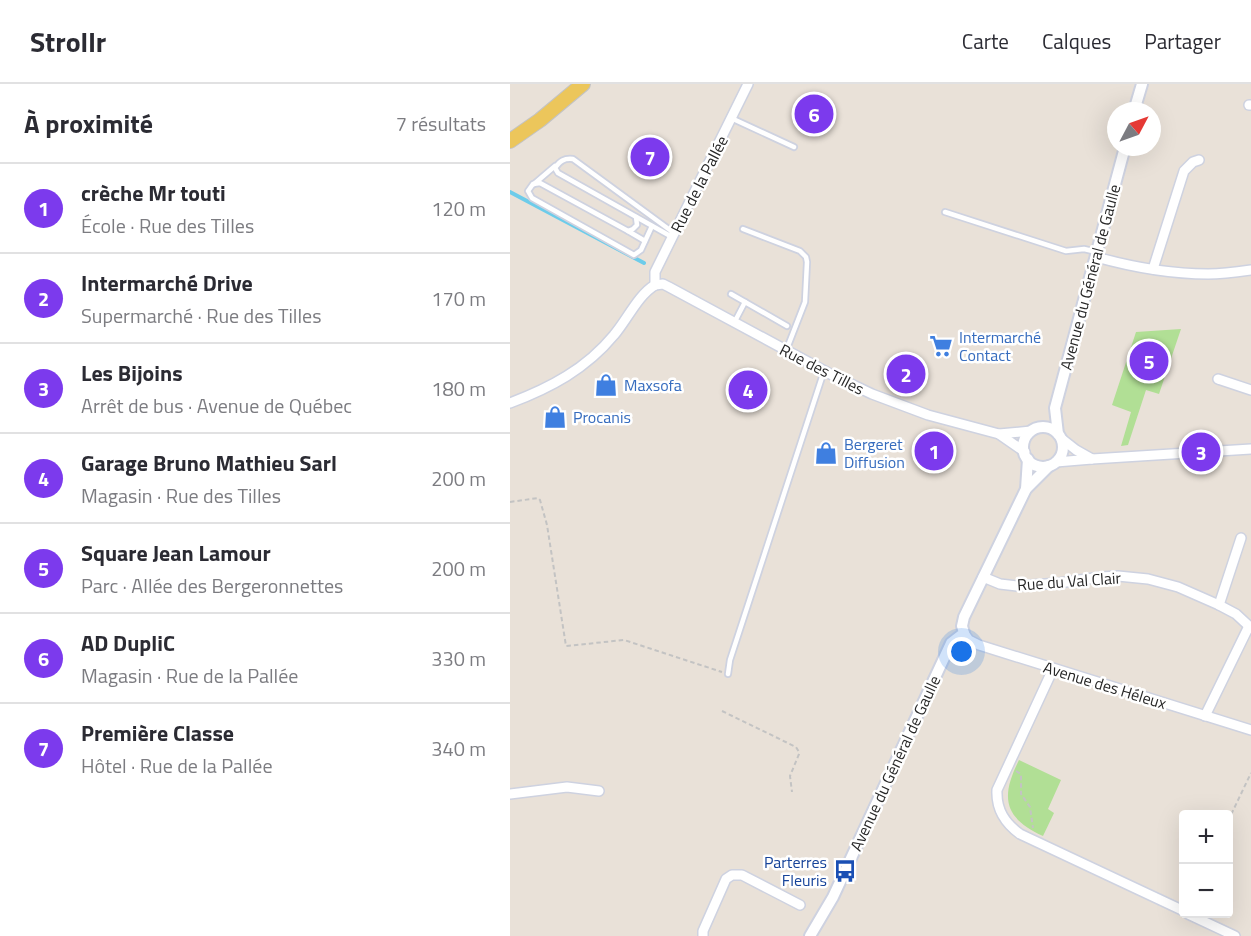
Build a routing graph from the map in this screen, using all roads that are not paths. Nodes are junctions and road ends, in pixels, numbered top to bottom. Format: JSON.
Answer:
{"nodes":[{"id":1,"x":583,"y":84,"type":"edge"},
{"id":2,"x":748,"y":84,"type":"edge"},
{"id":3,"x":1142,"y":84,"type":"edge"},
{"id":4,"x":1137,"y":102,"type":"edge"},
{"id":5,"x":731,"y":118,"type":"junction"},
{"id":6,"x":510,"y":141,"type":"edge"},
{"id":7,"x":794,"y":147,"type":"dead end"},
{"id":8,"x":1123,"y":156,"type":"edge"},
{"id":9,"x":1199,"y":160,"type":"dead end"},
{"id":10,"x":559,"y":162,"type":"junction"},
{"id":11,"x":533,"y":184,"type":"junction"},
{"id":12,"x":945,"y":212,"type":"dead end"},
{"id":13,"x":636,"y":217,"type":"junction"},
{"id":14,"x":652,"y":226,"type":"junction"},
{"id":15,"x":743,"y":229,"type":"dead end"},
{"id":16,"x":628,"y":231,"type":"junction"},
{"id":17,"x":673,"y":235,"type":"junction"},
{"id":18,"x":645,"y":241,"type":"junction"},
{"id":19,"x":1096,"y":255,"type":"junction"},
{"id":20,"x":1153,"y":269,"type":"junction"},
{"id":21,"x":1251,"y":270,"type":"edge"},
{"id":22,"x":655,"y":285,"type":"junction"},
{"id":23,"x":731,"y":294,"type":"dead end"},
{"id":24,"x":745,"y":302,"type":"junction"},
{"id":25,"x":734,"y":323,"type":"junction"},
{"id":26,"x":787,"y":326,"type":"dead end"},
{"id":27,"x":786,"y":351,"type":"junction"},
{"id":28,"x":824,"y":371,"type":"junction"},
{"id":29,"x":1218,"y":379,"type":"dead end"},
{"id":30,"x":1251,"y":390,"type":"edge"},
{"id":31,"x":510,"y":403,"type":"edge"},
{"id":32,"x":1055,"y":408,"type":"junction"},
{"id":33,"x":1035,"y":430,"type":"junction"},
{"id":34,"x":999,"y":434,"type":"junction"},
{"id":35,"x":1060,"y":436,"type":"junction"},
{"id":36,"x":1251,"y":449,"type":"edge"},
{"id":37,"x":1026,"y":456,"type":"junction"},
{"id":38,"x":1092,"y":459,"type":"junction"},
{"id":39,"x":1052,"y":464,"type":"junction"},
{"id":40,"x":1026,"y":489,"type":"junction"},
{"id":41,"x":1241,"y":538,"type":"dead end"},
{"id":42,"x":983,"y":577,"type":"junction"},
{"id":43,"x":1219,"y":605,"type":"junction"},
{"id":44,"x":1250,"y":627,"type":"edge"},
{"id":45,"x":964,"y":633,"type":"junction"},
{"id":46,"x":1053,"y":669,"type":"junction"},
{"id":47,"x":728,"y":674,"type":"road end"},
{"id":48,"x":1205,"y":716,"type":"junction"},
{"id":49,"x":1251,"y":730,"type":"edge"},
{"id":50,"x":598,"y":791,"type":"dead end"},
{"id":51,"x":510,"y":794,"type":"edge"},
{"id":52,"x":800,"y":905,"type":"dead end"},
{"id":53,"x":1179,"y":910,"type":"edge"},
{"id":54,"x":1197,"y":918,"type":"edge"},
{"id":55,"x":703,"y":936,"type":"edge"},
{"id":56,"x":810,"y":936,"type":"edge"},
{"id":57,"x":1235,"y":936,"type":"edge"}],
"edges":[{"from":1,"to":6,"type":"main road"},
{"from":2,"to":5,"type":"street","name":"Rue de la Pallée"},
{"from":3,"to":4,"type":"street"},
{"from":5,"to":7,"type":"lane"},
{"from":5,"to":17,"type":"street","name":"Rue de la Pallée"},
{"from":8,"to":19,"type":"street","name":"Avenue du Général de Gaulle"},
{"from":9,"to":20,"type":"street"},
{"from":10,"to":11,"type":"lane"},
{"from":10,"to":13,"type":"lane"},
{"from":10,"to":17,"type":"lane"},
{"from":11,"to":16,"type":"lane"},
{"from":11,"to":18,"type":"lane"},
{"from":12,"to":19,"type":"lane"},
{"from":13,"to":14,"type":"lane"},
{"from":13,"to":16,"type":"lane"},
{"from":14,"to":17,"type":"lane"},
{"from":14,"to":18,"type":"lane"},
{"from":15,"to":27,"type":"lane"},
{"from":16,"to":18,"type":"lane"},
{"from":17,"to":22,"type":"street","name":"Rue de la Pallée"},
{"from":19,"to":20,"type":"street"},
{"from":19,"to":32,"type":"street","name":"Avenue du Général de Gaulle"},
{"from":20,"to":21,"type":"street"},
{"from":22,"to":25,"type":"street","name":"Rue des Tilles"},
{"from":22,"to":31,"type":"street"},
{"from":23,"to":24,"type":"lane"},
{"from":24,"to":25,"type":"lane"},
{"from":24,"to":26,"type":"lane"},
{"from":25,"to":27,"type":"street","name":"Rue des Tilles"},
{"from":27,"to":28,"type":"street","name":"Rue des Tilles"},
{"from":28,"to":34,"type":"street","name":"Rue des Tilles"},
{"from":28,"to":47,"type":"lane"},
{"from":29,"to":30,"type":"street"},
{"from":32,"to":33,"type":"street","name":"Avenue du Général de Gaulle"},
{"from":32,"to":35,"type":"street","name":"Avenue du Général de Gaulle"},
{"from":33,"to":34,"type":"street","name":"Rue des Tilles"},
{"from":33,"to":35,"type":"street"},
{"from":33,"to":37,"type":"street"},
{"from":34,"to":37,"type":"street","name":"Rue des Tilles"},
{"from":35,"to":38,"type":"street"},
{"from":35,"to":39,"type":"street"},
{"from":36,"to":38,"type":"street"},
{"from":37,"to":39,"type":"street"},
{"from":37,"to":40,"type":"street","name":"Avenue du Général de Gaulle"},
{"from":38,"to":39,"type":"street"},
{"from":39,"to":40,"type":"street","name":"Avenue du Général de Gaulle"},
{"from":40,"to":42,"type":"street","name":"Avenue du Général de Gaulle"},
{"from":41,"to":43,"type":"street"},
{"from":42,"to":43,"type":"street","name":"Rue du Val Clair"},
{"from":42,"to":45,"type":"street","name":"Avenue du Général de Gaulle"},
{"from":43,"to":44,"type":"street","name":"Rue du Val Clair"},
{"from":44,"to":48,"type":"street"},
{"from":45,"to":46,"type":"street","name":"Avenue des Héleux"},
{"from":45,"to":56,"type":"street","name":"Avenue du Général de Gaulle"},
{"from":46,"to":48,"type":"street","name":"Avenue des Héleux"},
{"from":46,"to":53,"type":"street"},
{"from":48,"to":49,"type":"street","name":"Avenue des Héleux"},
{"from":50,"to":51,"type":"street"},
{"from":52,"to":55,"type":"street"},
{"from":54,"to":57,"type":"street"}]}
